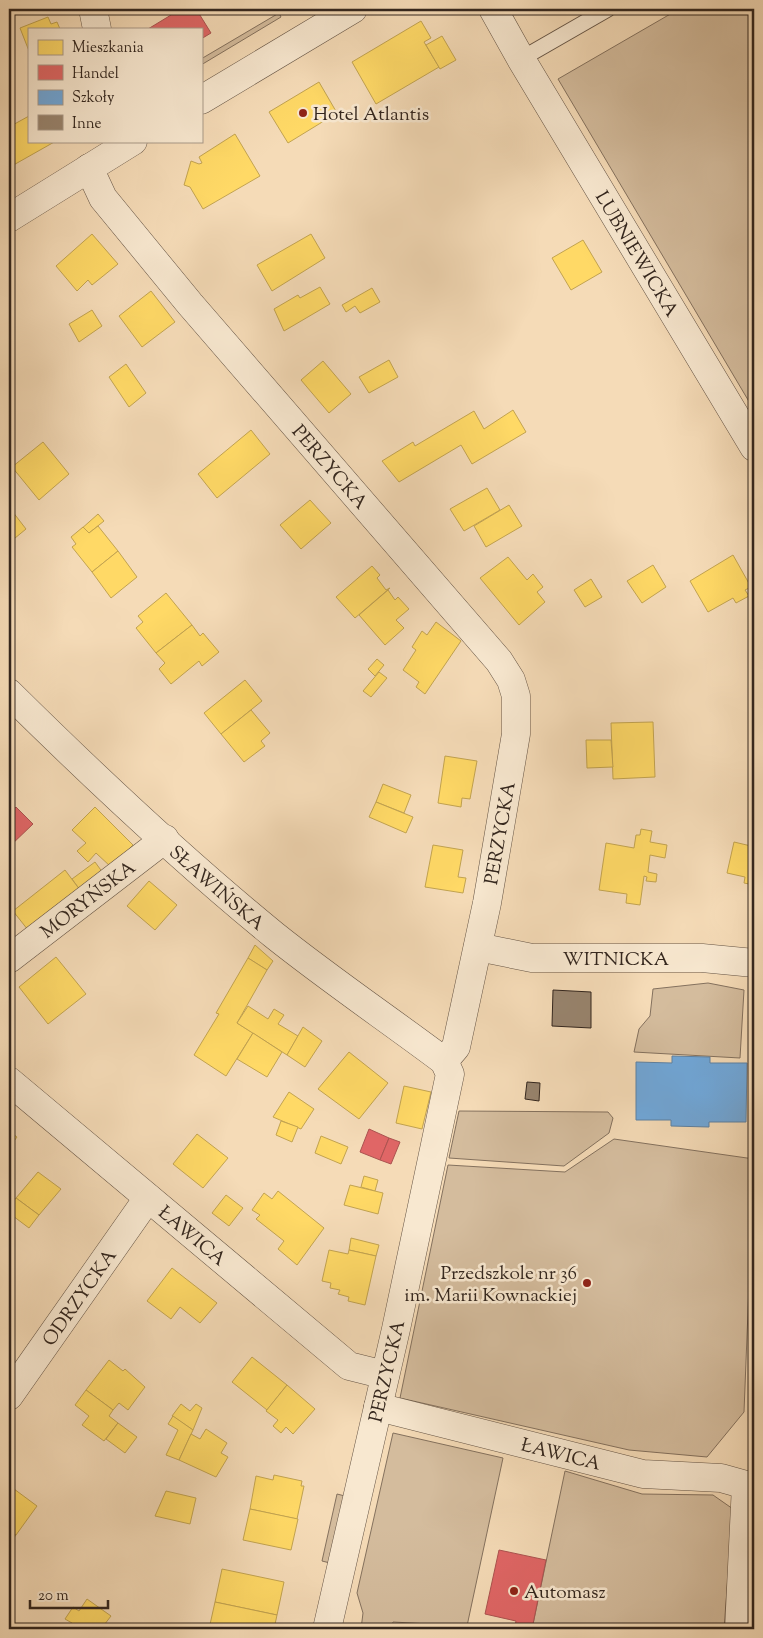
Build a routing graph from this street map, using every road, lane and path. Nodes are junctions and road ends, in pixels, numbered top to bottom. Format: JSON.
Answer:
{"nodes":[{"id":1,"x":93,"y":9,"type":"edge"},
{"id":2,"x":353,"y":9,"type":"edge"},
{"id":3,"x":493,"y":9,"type":"edge"},
{"id":4,"x":608,"y":9,"type":"edge"},
{"id":5,"x":97,"y":28,"type":"edge"},
{"id":6,"x":521,"y":60,"type":"junction"},
{"id":7,"x":202,"y":99,"type":"edge"},
{"id":8,"x":132,"y":142,"type":"edge"},
{"id":9,"x":89,"y":168,"type":"junction"},
{"id":10,"x":9,"y":218,"type":"edge"},
{"id":11,"x":754,"y":447,"type":"edge"},
{"id":12,"x":9,"y":693,"type":"edge"},
{"id":13,"x":165,"y":840,"type":"junction"},
{"id":14,"x":478,"y":947,"type":"junction"},
{"id":15,"x":9,"y":959,"type":"edge"},
{"id":16,"x":754,"y":963,"type":"edge"},
{"id":17,"x":444,"y":1061,"type":"junction"},
{"id":18,"x":9,"y":1081,"type":"edge"},
{"id":19,"x":148,"y":1198,"type":"junction"},
{"id":20,"x":385,"y":1375,"type":"junction"},
{"id":21,"x":9,"y":1396,"type":"edge"},
{"id":22,"x":378,"y":1408,"type":"junction"},
{"id":23,"x":750,"y":1483,"type":"edge"},
{"id":24,"x":327,"y":1629,"type":"edge"},
{"id":25,"x":739,"y":1629,"type":"edge"}],
"edges":[{"from":1,"to":5,"type":"street"},
{"from":2,"to":7,"type":"street"},
{"from":3,"to":6,"type":"street","name":"LUBNIEWICKA"},
{"from":4,"to":6,"type":"lane"},
{"from":6,"to":11,"type":"street","name":"LUBNIEWICKA"},
{"from":8,"to":9,"type":"street"},
{"from":9,"to":10,"type":"street"},
{"from":9,"to":14,"type":"street","name":"PERZYCKA"},
{"from":12,"to":13,"type":"street","name":"SŁAWIŃSKA"},
{"from":13,"to":15,"type":"street","name":"MORYŃSKA"},
{"from":13,"to":17,"type":"street","name":"SŁAWIŃSKA"},
{"from":14,"to":16,"type":"street","name":"WITNICKA"},
{"from":14,"to":17,"type":"street","name":"PERZYCKA"},
{"from":17,"to":20,"type":"street","name":"PERZYCKA"},
{"from":18,"to":19,"type":"street","name":"ŁAWICA"},
{"from":19,"to":20,"type":"street","name":"ŁAWICA"},
{"from":19,"to":21,"type":"street","name":"ODRZYCKA"},
{"from":20,"to":22,"type":"street","name":"PERZYCKA"},
{"from":22,"to":23,"type":"street","name":"ŁAWICA"},
{"from":22,"to":24,"type":"street","name":"PERZYCKA"},
{"from":23,"to":25,"type":"street"}]}
